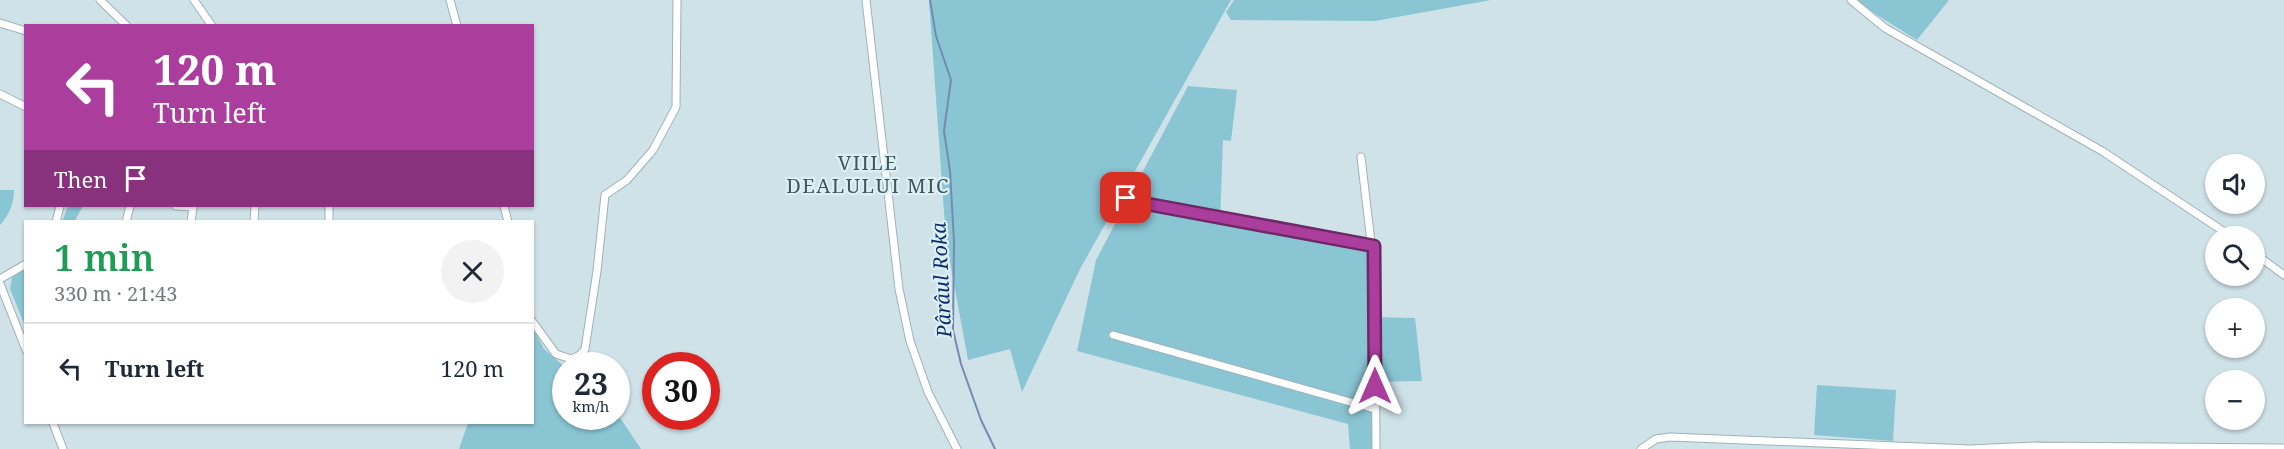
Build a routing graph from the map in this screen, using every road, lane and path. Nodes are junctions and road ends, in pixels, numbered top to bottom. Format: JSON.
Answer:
{"nodes":[{"id":1,"x":100,"y":0,"type":"edge"},
{"id":2,"x":194,"y":0,"type":"edge"},
{"id":3,"x":450,"y":0,"type":"edge"},
{"id":4,"x":677,"y":0,"type":"edge"},
{"id":5,"x":866,"y":0,"type":"edge"},
{"id":6,"x":1851,"y":0,"type":"edge"},
{"id":7,"x":0,"y":23,"type":"edge"},
{"id":8,"x":125,"y":24,"type":"edge"},
{"id":9,"x":211,"y":24,"type":"edge"},
{"id":10,"x":457,"y":24,"type":"edge"},
{"id":11,"x":24,"y":30,"type":"edge"},
{"id":12,"x":0,"y":94,"type":"edge"},
{"id":13,"x":24,"y":106,"type":"edge"},
{"id":14,"x":1361,"y":157,"type":"dead end"},
{"id":15,"x":1126,"y":198,"type":"dead end"},
{"id":16,"x":2215,"y":226,"type":"edge"},
{"id":17,"x":1374,"y":246,"type":"junction"},
{"id":18,"x":2265,"y":261,"type":"edge"},
{"id":19,"x":24,"y":265,"type":"edge"},
{"id":20,"x":2284,"y":274,"type":"edge"},
{"id":21,"x":0,"y":279,"type":"edge"},
{"id":22,"x":0,"y":284,"type":"edge"},
{"id":23,"x":534,"y":324,"type":"edge"},
{"id":24,"x":1113,"y":335,"type":"dead end"},
{"id":25,"x":24,"y":340,"type":"edge"},
{"id":26,"x":1376,"y":409,"type":"junction"},
{"id":27,"x":53,"y":424,"type":"edge"},
{"id":28,"x":2035,"y":447,"type":"edge"},
{"id":29,"x":2284,"y":448,"type":"edge"},
{"id":30,"x":63,"y":449,"type":"edge"},
{"id":31,"x":957,"y":449,"type":"edge"},
{"id":32,"x":1376,"y":449,"type":"edge"},
{"id":33,"x":1641,"y":449,"type":"edge"}],
"edges":[{"from":1,"to":8,"type":"street"},
{"from":2,"to":9,"type":"street"},
{"from":3,"to":10,"type":"street"},
{"from":4,"to":23,"type":"street"},
{"from":5,"to":31,"type":"street"},
{"from":6,"to":16,"type":"street"},
{"from":7,"to":11,"type":"street"},
{"from":12,"to":13,"type":"street"},
{"from":14,"to":17,"type":"street"},
{"from":15,"to":17,"type":"street"},
{"from":17,"to":26,"type":"street"},
{"from":18,"to":20,"type":"street"},
{"from":19,"to":21,"type":"street"},
{"from":22,"to":25,"type":"street"},
{"from":24,"to":26,"type":"street"},
{"from":26,"to":32,"type":"street"},
{"from":27,"to":30,"type":"street"},
{"from":28,"to":29,"type":"street"},
{"from":28,"to":33,"type":"street"}]}
